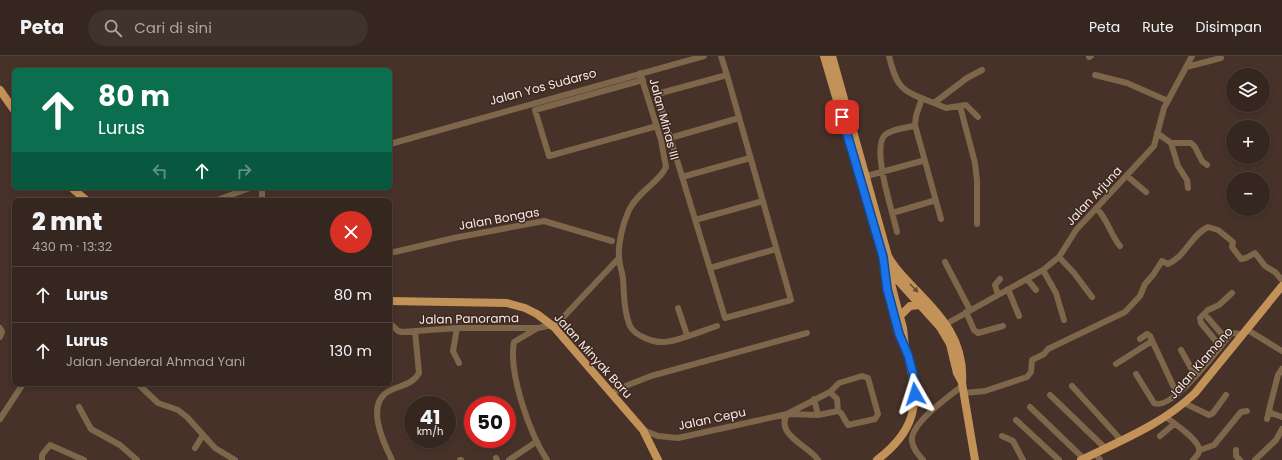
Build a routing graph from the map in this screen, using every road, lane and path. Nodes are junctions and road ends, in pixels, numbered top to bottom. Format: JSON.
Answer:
{"nodes":[{"id":1,"x":704,"y":56,"type":"edge"},
{"id":2,"x":721,"y":56,"type":"edge"},
{"id":3,"x":824,"y":56,"type":"edge"},
{"id":4,"x":832,"y":56,"type":"edge"},
{"id":5,"x":889,"y":56,"type":"edge"},
{"id":6,"x":1192,"y":56,"type":"edge"},
{"id":7,"x":1220,"y":58,"type":"dead end"},
{"id":8,"x":1186,"y":67,"type":"junction"},
{"id":9,"x":982,"y":70,"type":"dead end"},
{"id":10,"x":640,"y":73,"type":"junction"},
{"id":11,"x":727,"y":75,"type":"junction"},
{"id":12,"x":1095,"y":75,"type":"dead end"},
{"id":13,"x":642,"y":80,"type":"junction"},
{"id":14,"x":0,"y":90,"type":"edge"},
{"id":15,"x":922,"y":99,"type":"junction"},
{"id":16,"x":1168,"y":101,"type":"junction"},
{"id":17,"x":934,"y":103,"type":"junction"},
{"id":18,"x":960,"y":106,"type":"junction"},
{"id":19,"x":12,"y":107,"type":"edge"},
{"id":20,"x":978,"y":117,"type":"dead end"},
{"id":21,"x":739,"y":118,"type":"junction"},
{"id":22,"x":657,"y":126,"type":"junction"},
{"id":23,"x":912,"y":126,"type":"dead end"},
{"id":24,"x":1157,"y":133,"type":"junction"},
{"id":25,"x":670,"y":138,"type":"junction"},
{"id":26,"x":392,"y":143,"type":"edge"},
{"id":27,"x":1171,"y":143,"type":"junction"},
{"id":28,"x":750,"y":158,"type":"junction"},
{"id":29,"x":922,"y":161,"type":"dead end"},
{"id":30,"x":1208,"y":165,"type":"dead end"},
{"id":31,"x":881,"y":172,"type":"junction"},
{"id":32,"x":866,"y":176,"type":"junction"},
{"id":33,"x":1127,"y":176,"type":"junction"},
{"id":34,"x":682,"y":177,"type":"junction"},
{"id":35,"x":1188,"y":188,"type":"dead end"},
{"id":36,"x":74,"y":190,"type":"edge"},
{"id":37,"x":244,"y":190,"type":"edge"},
{"id":38,"x":1146,"y":192,"type":"dead end"},
{"id":39,"x":84,"y":198,"type":"edge"},
{"id":40,"x":222,"y":198,"type":"edge"},
{"id":41,"x":763,"y":201,"type":"junction"},
{"id":42,"x":933,"y":201,"type":"dead end"},
{"id":43,"x":1096,"y":208,"type":"junction"},
{"id":44,"x":892,"y":213,"type":"junction"},
{"id":45,"x":942,"y":219,"type":"dead end"},
{"id":46,"x":695,"y":220,"type":"junction"},
{"id":47,"x":977,"y":224,"type":"dead end"},
{"id":48,"x":898,"y":232,"type":"dead end"},
{"id":49,"x":612,"y":240,"type":"dead end"},
{"id":50,"x":1120,"y":246,"type":"dead end"},
{"id":51,"x":776,"y":249,"type":"junction"},
{"id":52,"x":392,"y":253,"type":"edge"},
{"id":53,"x":1059,"y":257,"type":"junction"},
{"id":54,"x":619,"y":258,"type":"junction"},
{"id":55,"x":886,"y":258,"type":"junction"},
{"id":56,"x":945,"y":262,"type":"dead end"},
{"id":57,"x":710,"y":268,"type":"junction"},
{"id":58,"x":888,"y":268,"type":"junction"},
{"id":59,"x":1043,"y":270,"type":"junction"},
{"id":60,"x":1027,"y":278,"type":"junction"},
{"id":61,"x":1000,"y":279,"type":"dead end"},
{"id":62,"x":1282,"y":280,"type":"edge"},
{"id":63,"x":1282,"y":286,"type":"edge"},
{"id":64,"x":1008,"y":289,"type":"junction"},
{"id":65,"x":1036,"y":290,"type":"dead end"},
{"id":66,"x":1232,"y":294,"type":"dead end"},
{"id":67,"x":998,"y":295,"type":"junction"},
{"id":68,"x":1092,"y":297,"type":"dead end"},
{"id":69,"x":392,"y":302,"type":"edge"},
{"id":70,"x":920,"y":305,"type":"junction"},
{"id":71,"x":678,"y":308,"type":"dead end"},
{"id":72,"x":964,"y":313,"type":"junction"},
{"id":73,"x":900,"y":316,"type":"junction"},
{"id":74,"x":1019,"y":316,"type":"dead end"},
{"id":75,"x":1208,"y":318,"type":"dead end"},
{"id":76,"x":1064,"y":320,"type":"dead end"},
{"id":77,"x":946,"y":324,"type":"junction"},
{"id":78,"x":392,"y":325,"type":"edge"},
{"id":79,"x":553,"y":326,"type":"junction"},
{"id":80,"x":717,"y":326,"type":"dead end"},
{"id":81,"x":1003,"y":326,"type":"dead end"},
{"id":82,"x":0,"y":328,"type":"edge"},
{"id":83,"x":457,"y":328,"type":"junction"},
{"id":84,"x":538,"y":328,"type":"junction"},
{"id":85,"x":415,"y":331,"type":"junction"},
{"id":86,"x":1244,"y":331,"type":"junction"},
{"id":87,"x":807,"y":333,"type":"dead end"},
{"id":88,"x":687,"y":335,"type":"junction"},
{"id":89,"x":0,"y":337,"type":"edge"},
{"id":90,"x":1140,"y":339,"type":"dead end"},
{"id":91,"x":1226,"y":339,"type":"junction"},
{"id":92,"x":1152,"y":341,"type":"junction"},
{"id":93,"x":905,"y":344,"type":"junction"},
{"id":94,"x":1220,"y":346,"type":"junction"},
{"id":95,"x":1181,"y":350,"type":"dead end"},
{"id":96,"x":1282,"y":351,"type":"edge"},
{"id":97,"x":458,"y":363,"type":"dead end"},
{"id":98,"x":1116,"y":364,"type":"dead end"},
{"id":99,"x":1282,"y":369,"type":"edge"},
{"id":100,"x":1136,"y":374,"type":"dead end"},
{"id":101,"x":1195,"y":375,"type":"junction"},
{"id":102,"x":23,"y":386,"type":"edge"},
{"id":103,"x":140,"y":386,"type":"edge"},
{"id":104,"x":1072,"y":386,"type":"dead end"},
{"id":105,"x":963,"y":387,"type":"junction"},
{"id":106,"x":830,"y":392,"type":"junction"},
{"id":107,"x":612,"y":393,"type":"junction"},
{"id":108,"x":1177,"y":394,"type":"junction"},
{"id":109,"x":1050,"y":395,"type":"dead end"},
{"id":110,"x":1226,"y":395,"type":"dead end"},
{"id":111,"x":814,"y":399,"type":"junction"},
{"id":112,"x":1184,"y":403,"type":"junction"},
{"id":113,"x":79,"y":407,"type":"dead end"},
{"id":114,"x":1030,"y":407,"type":"dead end"},
{"id":115,"x":838,"y":411,"type":"junction"},
{"id":116,"x":1247,"y":411,"type":"dead end"},
{"id":117,"x":1269,"y":411,"type":"junction"},
{"id":118,"x":787,"y":414,"type":"junction"},
{"id":119,"x":1,"y":415,"type":"edge"},
{"id":120,"x":818,"y":415,"type":"junction"},
{"id":121,"x":1166,"y":417,"type":"junction"},
{"id":122,"x":1282,"y":417,"type":"edge"},
{"id":123,"x":1267,"y":419,"type":"dead end"},
{"id":124,"x":1016,"y":420,"type":"dead end"},
{"id":125,"x":1174,"y":424,"type":"junction"},
{"id":126,"x":1282,"y":428,"type":"edge"},
{"id":127,"x":643,"y":430,"type":"junction"},
{"id":128,"x":203,"y":435,"type":"junction"},
{"id":129,"x":1002,"y":436,"type":"dead end"},
{"id":130,"x":1160,"y":436,"type":"dead end"},
{"id":131,"x":1121,"y":440,"type":"junction"},
{"id":132,"x":536,"y":442,"type":"junction"},
{"id":133,"x":195,"y":448,"type":"dead end"},
{"id":134,"x":1105,"y":448,"type":"junction"},
{"id":135,"x":1200,"y":450,"type":"junction"},
{"id":136,"x":1236,"y":450,"type":"dead end"},
{"id":137,"x":1098,"y":457,"type":"edge"},
{"id":138,"x":1082,"y":459,"type":"edge"},
{"id":139,"x":42,"y":460,"type":"edge"},
{"id":140,"x":84,"y":460,"type":"edge"},
{"id":141,"x":137,"y":460,"type":"edge"},
{"id":142,"x":235,"y":460,"type":"edge"},
{"id":143,"x":392,"y":460,"type":"edge"},
{"id":144,"x":509,"y":460,"type":"edge"},
{"id":145,"x":547,"y":460,"type":"edge"},
{"id":146,"x":658,"y":460,"type":"edge"},
{"id":147,"x":818,"y":460,"type":"edge"},
{"id":148,"x":877,"y":460,"type":"edge"},
{"id":149,"x":922,"y":460,"type":"edge"},
{"id":150,"x":974,"y":460,"type":"edge"},
{"id":151,"x":1023,"y":460,"type":"edge"},
{"id":152,"x":1059,"y":460,"type":"edge"},
{"id":153,"x":1193,"y":460,"type":"edge"},
{"id":154,"x":1240,"y":460,"type":"edge"},
{"id":155,"x":1255,"y":460,"type":"edge"}],
"edges":[{"from":1,"to":10,"type":"street","name":"Jalan Yos Sudarso"},
{"from":2,"to":11,"type":"street"},
{"from":3,"to":32,"type":"main road"},
{"from":4,"to":32,"type":"main road"},
{"from":5,"to":15,"type":"street"},
{"from":6,"to":8,"type":"street","name":"Jalan Arjuna"},
{"from":7,"to":8,"type":"street"},
{"from":8,"to":16,"type":"street","name":"Jalan Arjuna"},
{"from":9,"to":17,"type":"street"},
{"from":10,"to":13,"type":"street","name":"Jalan Minas III"},
{"from":10,"to":26,"type":"street","name":"Jalan Yos Sudarso"},
{"from":11,"to":21,"type":"street"},
{"from":11,"to":25,"type":"street"},
{"from":12,"to":16,"type":"street"},
{"from":13,"to":22,"type":"street","name":"Jalan Minas III"},
{"from":13,"to":22,"type":"street"},
{"from":14,"to":19,"type":"main road"},
{"from":15,"to":17,"type":"street"},
{"from":15,"to":45,"type":"street"},
{"from":16,"to":24,"type":"street","name":"Jalan Arjuna"},
{"from":17,"to":18,"type":"street"},
{"from":18,"to":20,"type":"street"},
{"from":18,"to":47,"type":"street"},
{"from":21,"to":25,"type":"street"},
{"from":21,"to":28,"type":"street"},
{"from":22,"to":54,"type":"street","name":"Jalan Minas III"},
{"from":23,"to":31,"type":"street"},
{"from":24,"to":27,"type":"street"},
{"from":24,"to":33,"type":"street","name":"Jalan Arjuna"},
{"from":25,"to":34,"type":"street"},
{"from":27,"to":30,"type":"street"},
{"from":27,"to":35,"type":"street"},
{"from":28,"to":34,"type":"street"},
{"from":28,"to":41,"type":"street"},
{"from":29,"to":31,"type":"street"},
{"from":31,"to":32,"type":"street"},
{"from":31,"to":44,"type":"street"},
{"from":32,"to":55,"type":"main road"},
{"from":33,"to":38,"type":"street"},
{"from":33,"to":43,"type":"street","name":"Jalan Arjuna"},
{"from":34,"to":46,"type":"street"},
{"from":36,"to":39,"type":"main road"},
{"from":37,"to":40,"type":"street"},
{"from":41,"to":46,"type":"street"},
{"from":41,"to":51,"type":"street"},
{"from":42,"to":44,"type":"street"},
{"from":43,"to":50,"type":"street"},
{"from":43,"to":53,"type":"street","name":"Jalan Arjuna"},
{"from":44,"to":48,"type":"street"},
{"from":46,"to":57,"type":"street"},
{"from":49,"to":52,"type":"street","name":"Jalan Bongas"},
{"from":51,"to":57,"type":"street"},
{"from":51,"to":57,"type":"street"},
{"from":53,"to":59,"type":"street","name":"Jalan Arjuna"},
{"from":53,"to":68,"type":"street"},
{"from":54,"to":79,"type":"street"},
{"from":54,"to":88,"type":"street"},
{"from":55,"to":58,"type":"main road"},
{"from":55,"to":77,"type":"main road","one_way":true},
{"from":55,"to":93,"type":"main road"},
{"from":56,"to":72,"type":"street"},
{"from":58,"to":70,"type":"main road"},
{"from":58,"to":73,"type":"main road"},
{"from":59,"to":60,"type":"street","name":"Jalan Arjuna"},
{"from":59,"to":76,"type":"street"},
{"from":60,"to":64,"type":"street","name":"Jalan Arjuna"},
{"from":60,"to":65,"type":"street"},
{"from":61,"to":67,"type":"street"},
{"from":62,"to":105,"type":"street"},
{"from":63,"to":86,"type":"main road","name":"Jalan Klamono"},
{"from":64,"to":67,"type":"street","name":"Jalan Arjuna"},
{"from":64,"to":74,"type":"street"},
{"from":66,"to":94,"type":"street"},
{"from":67,"to":72,"type":"street","name":"Jalan Arjuna"},
{"from":69,"to":79,"type":"main road","name":"Jalan Minyak Baru"},
{"from":70,"to":73,"type":"main road"},
{"from":70,"to":105,"type":"main road"},
{"from":71,"to":88,"type":"street"},
{"from":72,"to":77,"type":"street","name":"Jalan Arjuna"},
{"from":72,"to":81,"type":"street"},
{"from":73,"to":93,"type":"main road"},
{"from":75,"to":91,"type":"street"},
{"from":77,"to":105,"type":"main road"},
{"from":78,"to":85,"type":"street","name":"Jalan Panorama"},
{"from":79,"to":84,"type":"street","name":"Jalan Panorama"},
{"from":79,"to":107,"type":"main road","name":"Jalan Minyak Baru"},
{"from":80,"to":88,"type":"street"},
{"from":82,"to":89,"type":"street"},
{"from":83,"to":84,"type":"street","name":"Jalan Panorama"},
{"from":83,"to":85,"type":"street","name":"Jalan Panorama"},
{"from":83,"to":97,"type":"street"},
{"from":84,"to":132,"type":"street"},
{"from":85,"to":143,"type":"street"},
{"from":86,"to":91,"type":"street"},
{"from":86,"to":96,"type":"street"},
{"from":86,"to":112,"type":"main road","name":"Jalan Klamono"},
{"from":87,"to":107,"type":"street"},
{"from":90,"to":92,"type":"street"},
{"from":91,"to":94,"type":"street"},
{"from":92,"to":98,"type":"street"},
{"from":92,"to":108,"type":"street"},
{"from":93,"to":148,"type":"main road"},
{"from":94,"to":101,"type":"street"},
{"from":95,"to":101,"type":"street"},
{"from":99,"to":117,"type":"street"},
{"from":100,"to":108,"type":"street"},
{"from":101,"to":108,"type":"street"},
{"from":102,"to":119,"type":"street"},
{"from":103,"to":128,"type":"street"},
{"from":104,"to":131,"type":"street"},
{"from":105,"to":149,"type":"street"},
{"from":105,"to":150,"type":"main road"},
{"from":106,"to":111,"type":"street","name":"Jalan Cepu"},
{"from":106,"to":115,"type":"street"},
{"from":106,"to":115,"type":"street","name":"Jalan Cepu"},
{"from":107,"to":127,"type":"main road","name":"Jalan Minyak Baru"},
{"from":109,"to":134,"type":"street"},
{"from":110,"to":112,"type":"street"},
{"from":111,"to":118,"type":"street","name":"Jalan Cepu"},
{"from":111,"to":120,"type":"street"},
{"from":112,"to":121,"type":"main road","name":"Jalan Klamono"},
{"from":113,"to":141,"type":"street"},
{"from":114,"to":138,"type":"street"},
{"from":115,"to":120,"type":"street","name":"Jalan Cepu"},
{"from":116,"to":135,"type":"street"},
{"from":117,"to":122,"type":"street"},
{"from":117,"to":123,"type":"street"},
{"from":118,"to":120,"type":"street","name":"Jalan Cepu"},
{"from":118,"to":127,"type":"street","name":"Jalan Cepu"},
{"from":118,"to":147,"type":"street"},
{"from":121,"to":125,"type":"street"},
{"from":121,"to":131,"type":"main road","name":"Jalan Klamono"},
{"from":124,"to":152,"type":"street"},
{"from":125,"to":130,"type":"street"},
{"from":125,"to":135,"type":"street"},
{"from":126,"to":155,"type":"street"},
{"from":127,"to":146,"type":"main road","name":"Jalan Minyak Baru"},
{"from":128,"to":133,"type":"street"},
{"from":128,"to":142,"type":"street"},
{"from":129,"to":151,"type":"street"},
{"from":131,"to":134,"type":"main road","name":"Jalan Klamono"},
{"from":132,"to":144,"type":"street"},
{"from":132,"to":145,"type":"street"},
{"from":134,"to":137,"type":"main road","name":"Jalan Klamono"},
{"from":135,"to":153,"type":"street"},
{"from":136,"to":154,"type":"street"},
{"from":137,"to":138,"type":"main road","name":"Jalan Klamono"},
{"from":139,"to":140,"type":"street"}]}
